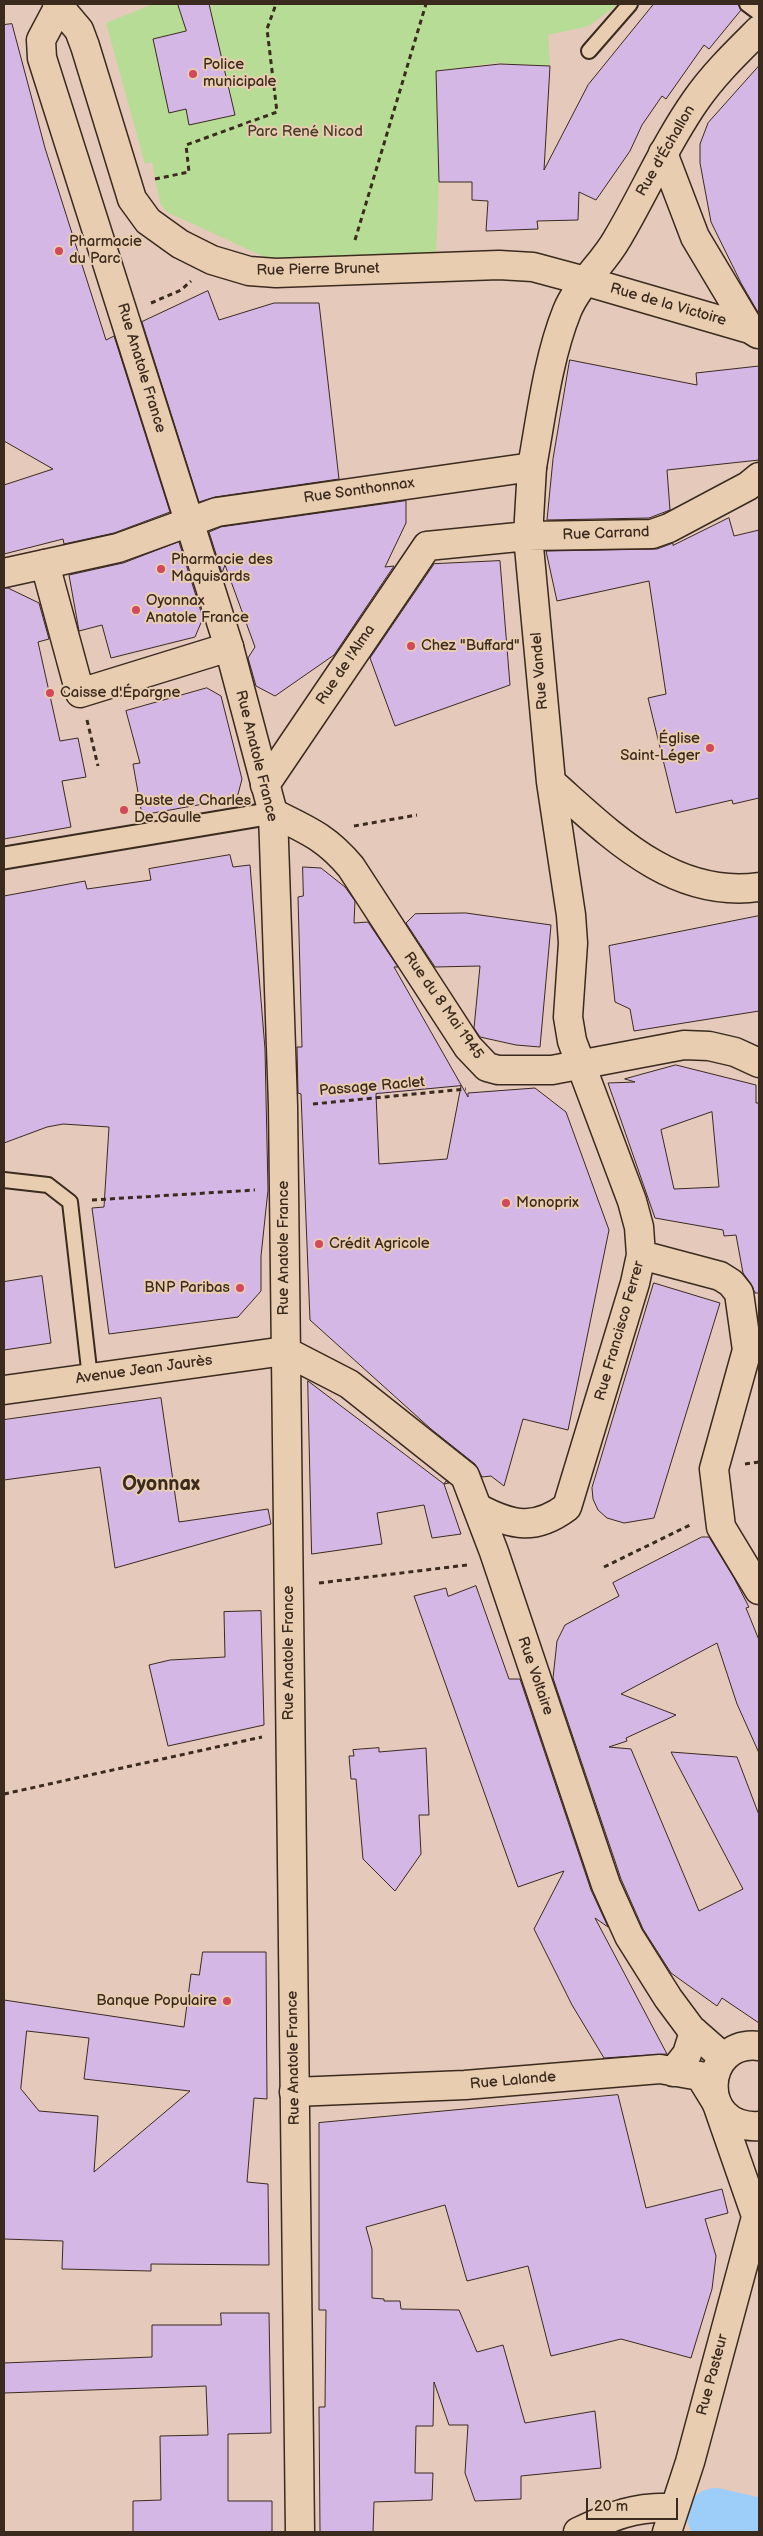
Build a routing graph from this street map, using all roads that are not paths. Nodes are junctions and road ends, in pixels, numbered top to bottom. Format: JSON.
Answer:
{"nodes":[{"id":1,"x":630,"y":4,"type":"edge"},
{"id":2,"x":747,"y":4,"type":"edge"},
{"id":3,"x":58,"y":5,"type":"edge"},
{"id":4,"x":759,"y":13,"type":"edge"},
{"id":5,"x":759,"y":30,"type":"edge"},
{"id":6,"x":589,"y":51,"type":"dead end"},
{"id":7,"x":663,"y":153,"type":"junction"},
{"id":8,"x":585,"y":281,"type":"junction"},
{"id":9,"x":755,"y":332,"type":"edge"},
{"id":10,"x":532,"y":467,"type":"junction"},
{"id":11,"x":759,"y":477,"type":"edge"},
{"id":12,"x":188,"y":522,"type":"junction"},
{"id":13,"x":528,"y":536,"type":"junction"},
{"id":14,"x":427,"y":546,"type":"joint"},
{"id":15,"x":45,"y":564,"type":"junction"},
{"id":16,"x":4,"y":573,"type":"edge"},
{"id":17,"x":229,"y":647,"type":"junction"},
{"id":18,"x":551,"y":782,"type":"junction"},
{"id":19,"x":265,"y":785,"type":"junction"},
{"id":20,"x":273,"y":813,"type":"junction"},
{"id":21,"x":4,"y":858,"type":"edge"},
{"id":22,"x":759,"y":887,"type":"edge"},
{"id":23,"x":759,"y":1063,"type":"edge"},
{"id":24,"x":581,"y":1065,"type":"junction"},
{"id":25,"x":4,"y":1180,"type":"edge"},
{"id":26,"x":641,"y":1255,"type":"junction"},
{"id":27,"x":285,"y":1350,"type":"junction"},
{"id":28,"x":90,"y":1378,"type":"junction"},
{"id":29,"x":4,"y":1390,"type":"edge"},
{"id":30,"x":478,"y":1508,"type":"junction"},
{"id":31,"x":759,"y":1590,"type":"edge"},
{"id":32,"x":694,"y":2032,"type":"junction"},
{"id":33,"x":759,"y":2046,"type":"edge"},
{"id":34,"x":724,"y":2058,"type":"junction"},
{"id":35,"x":673,"y":2072,"type":"junction"},
{"id":36,"x":294,"y":2092,"type":"junction"},
{"id":37,"x":716,"y":2102,"type":"junction"},
{"id":38,"x":759,"y":2126,"type":"edge"},
{"id":39,"x":758,"y":2211,"type":"edge"},
{"id":40,"x":671,"y":2520,"type":"edge"},
{"id":41,"x":300,"y":2532,"type":"edge"},
{"id":42,"x":578,"y":2532,"type":"edge"}],
"edges":[{"from":1,"to":6,"type":"lane"},
{"from":2,"to":4,"type":"lane"},
{"from":3,"to":8,"type":"main road","name":"Rue Pierre Brunet"},
{"from":3,"to":12,"type":"main road","name":"Rue Anatole France"},
{"from":5,"to":7,"type":"main road","name":"Rue d'Échallon"},
{"from":7,"to":8,"type":"main road","name":"Rue d'Échallon"},
{"from":7,"to":9,"type":"main road","name":"Rue de la Victoire"},
{"from":8,"to":9,"type":"main road","name":"Rue de la Victoire"},
{"from":8,"to":10,"type":"main road","name":"Rue Vandel"},
{"from":10,"to":12,"type":"main road","name":"Rue Sonthonnax"},
{"from":10,"to":13,"type":"main road","name":"Rue Vandel"},
{"from":11,"to":13,"type":"main road","name":"Rue Carrand"},
{"from":12,"to":15,"type":"main road","name":"Rue Sonthonnax"},
{"from":12,"to":17,"type":"main road","name":"Rue Anatole France"},
{"from":13,"to":14,"type":"main road","name":"Rue Carrand"},
{"from":13,"to":18,"type":"main road","name":"Rue Vandel"},
{"from":14,"to":19,"type":"main road","name":"Rue de l'Alma"},
{"from":15,"to":16,"type":"main road","name":"Rue Sonthonnax"},
{"from":15,"to":17,"type":"main road"},
{"from":17,"to":19,"type":"main road","name":"Rue Anatole France"},
{"from":18,"to":22,"type":"main road"},
{"from":18,"to":24,"type":"main road","name":"Rue Vandel"},
{"from":19,"to":20,"type":"main road","name":"Rue Anatole France"},
{"from":20,"to":21,"type":"street"},
{"from":20,"to":24,"type":"main road","name":"Rue du 8 Mai 1945"},
{"from":20,"to":27,"type":"main road","name":"Rue Anatole France"},
{"from":23,"to":24,"type":"main road","name":"Rue du 8 Mai 1945"},
{"from":24,"to":26,"type":"main road","name":"Rue Francisco Ferrer"},
{"from":25,"to":28,"type":"lane"},
{"from":26,"to":30,"type":"main road","name":"Rue Francisco Ferrer"},
{"from":26,"to":31,"type":"main road"},
{"from":27,"to":28,"type":"main road","name":"Avenue Jean Jaurès"},
{"from":27,"to":30,"type":"main road","name":"Rue Voltaire"},
{"from":27,"to":36,"type":"main road","name":"Rue Anatole France"},
{"from":28,"to":29,"type":"main road","name":"Avenue Jean Jaurès"},
{"from":30,"to":32,"type":"main road","name":"Rue Voltaire"},
{"from":32,"to":34,"type":"main road","name":"Rue Voltaire"},
{"from":32,"to":35,"type":"main road"},
{"from":33,"to":34,"type":"main road"},
{"from":34,"to":37,"type":"main road"},
{"from":35,"to":36,"type":"main road","name":"Rue Lalande"},
{"from":35,"to":37,"type":"main road","name":"Rue Lalande"},
{"from":36,"to":41,"type":"main road","name":"Rue Anatole France"},
{"from":37,"to":38,"type":"main road"},
{"from":37,"to":39,"type":"main road","name":"Rue Pasteur"},
{"from":39,"to":40,"type":"main road","name":"Rue Pasteur"},
{"from":40,"to":42,"type":"main road"}]}
